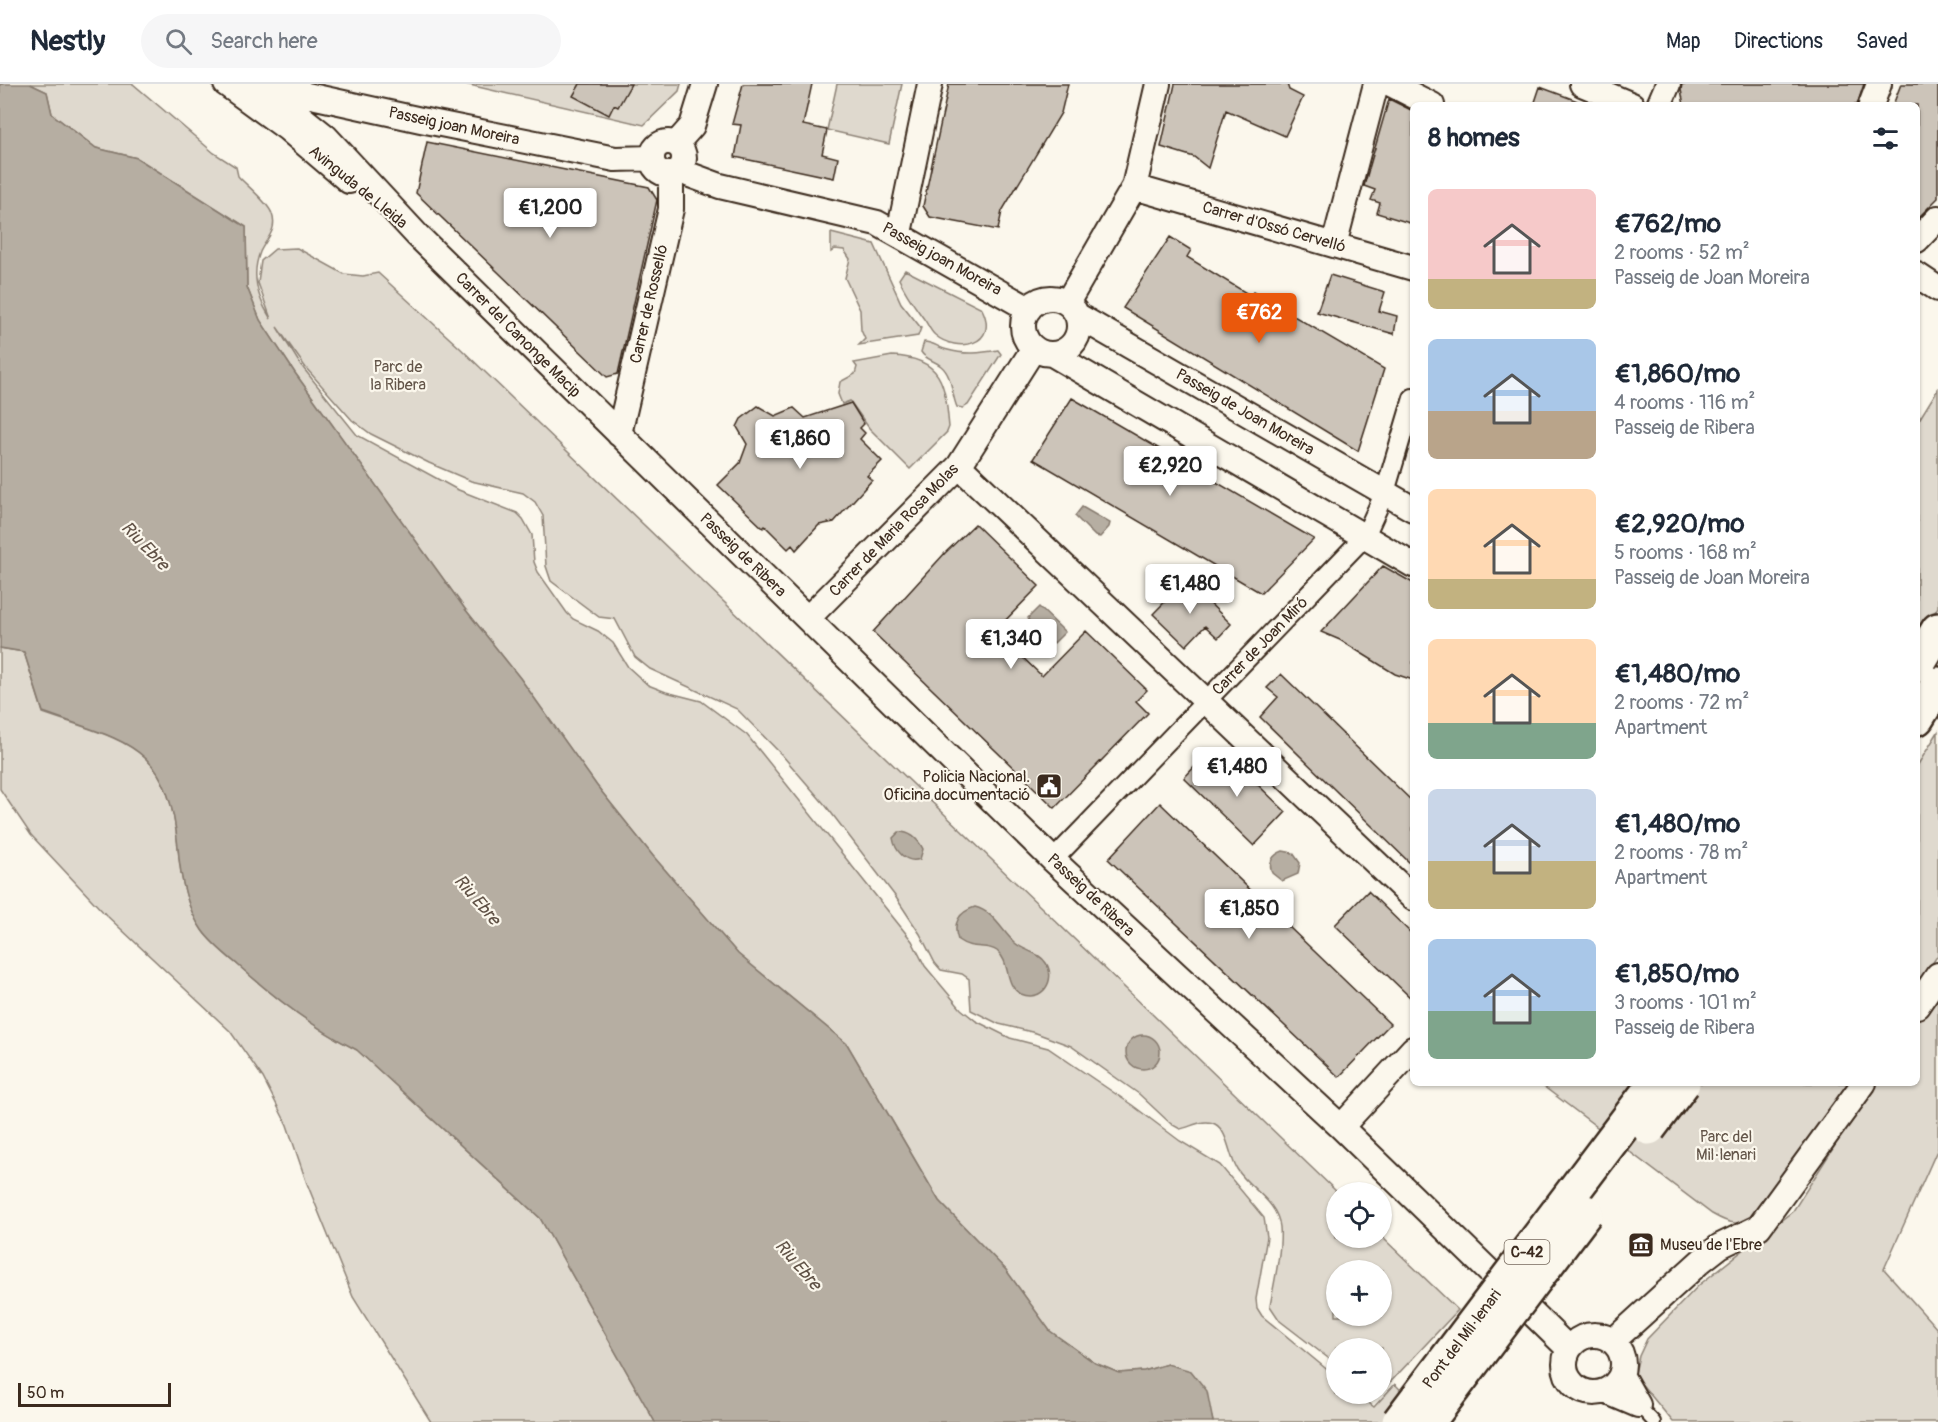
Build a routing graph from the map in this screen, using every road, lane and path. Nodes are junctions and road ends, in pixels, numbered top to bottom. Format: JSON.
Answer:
{"nodes":[{"id":1,"x":226,"y":84,"type":"edge"},
{"id":2,"x":250,"y":84,"type":"edge"},
{"id":3,"x":257,"y":84,"type":"edge"},
{"id":4,"x":705,"y":84,"type":"edge"},
{"id":5,"x":930,"y":84,"type":"edge"},
{"id":6,"x":1158,"y":84,"type":"edge"},
{"id":7,"x":1376,"y":84,"type":"edge"},
{"id":8,"x":1391,"y":84,"type":"edge"},
{"id":9,"x":1582,"y":84,"type":"edge"},
{"id":10,"x":1668,"y":84,"type":"edge"},
{"id":11,"x":1879,"y":84,"type":"edge"},
{"id":12,"x":1426,"y":102,"type":"edge"},
{"id":13,"x":1625,"y":102,"type":"edge"},
{"id":14,"x":1660,"y":102,"type":"edge"},
{"id":15,"x":1872,"y":102,"type":"edge"},
{"id":16,"x":348,"y":104,"type":"junction"},
{"id":17,"x":330,"y":141,"type":"junction"},
{"id":18,"x":676,"y":144,"type":"junction"},
{"id":19,"x":652,"y":158,"type":"junction"},
{"id":20,"x":676,"y":171,"type":"junction"},
{"id":21,"x":1134,"y":187,"type":"junction"},
{"id":22,"x":1938,"y":218,"type":"edge"},
{"id":23,"x":899,"y":233,"type":"junction"},
{"id":24,"x":417,"y":235,"type":"junction"},
{"id":25,"x":1920,"y":237,"type":"edge"},
{"id":26,"x":1334,"y":244,"type":"junction"},
{"id":27,"x":1410,"y":267,"type":"edge"},
{"id":28,"x":1920,"y":277,"type":"edge"},
{"id":29,"x":1938,"y":289,"type":"edge"},
{"id":30,"x":1029,"y":309,"type":"junction"},
{"id":31,"x":1072,"y":310,"type":"junction"},
{"id":32,"x":1043,"y":351,"type":"junction"},
{"id":33,"x":1410,"y":408,"type":"edge"},
{"id":34,"x":619,"y":434,"type":"junction"},
{"id":35,"x":959,"y":466,"type":"junction"},
{"id":36,"x":1385,"y":492,"type":"junction"},
{"id":37,"x":1410,"y":507,"type":"edge"},
{"id":38,"x":1365,"y":536,"type":"junction"},
{"id":39,"x":1410,"y":563,"type":"edge"},
{"id":40,"x":808,"y":618,"type":"junction"},
{"id":41,"x":1938,"y":630,"type":"edge"},
{"id":42,"x":1920,"y":660,"type":"edge"},
{"id":43,"x":1938,"y":684,"type":"edge"},
{"id":44,"x":1208,"y":701,"type":"junction"},
{"id":45,"x":1920,"y":713,"type":"edge"},
{"id":46,"x":1053,"y":860,"type":"junction"},
{"id":47,"x":1410,"y":895,"type":"edge"},
{"id":48,"x":1938,"y":975,"type":"edge"},
{"id":49,"x":1920,"y":1002,"type":"edge"},
{"id":50,"x":1410,"y":1052,"type":"edge"},
{"id":51,"x":1653,"y":1086,"type":"edge"},
{"id":52,"x":1681,"y":1086,"type":"edge"},
{"id":53,"x":1862,"y":1086,"type":"edge"},
{"id":54,"x":1341,"y":1127,"type":"junction"},
{"id":55,"x":1613,"y":1341,"type":"junction"},
{"id":56,"x":1569,"y":1349,"type":"junction"},
{"id":57,"x":1613,"y":1383,"type":"junction"},
{"id":58,"x":1646,"y":1413,"type":"edge"},
{"id":59,"x":1399,"y":1422,"type":"edge"},
{"id":60,"x":1428,"y":1422,"type":"edge"}],
"edges":[{"from":1,"to":24,"type":"street","name":"Avinguda de Lleida"},
{"from":2,"to":17,"type":"street","name":"Avinguda de Lleida"},
{"from":3,"to":16,"type":"street","name":"Passeig joan Moreira"},
{"from":4,"to":18,"type":"street"},
{"from":5,"to":23,"type":"street"},
{"from":6,"to":21,"type":"street"},
{"from":7,"to":26,"type":"street"},
{"from":8,"to":12,"type":"street"},
{"from":9,"to":13,"type":"street"},
{"from":10,"to":14,"type":"street"},
{"from":11,"to":15,"type":"street"},
{"from":16,"to":17,"type":"street","name":"Avinguda de Lleida"},
{"from":16,"to":19,"type":"street","name":"Passeig joan Moreira"},
{"from":17,"to":24,"type":"street","name":"Avinguda de Lleida"},
{"from":18,"to":19,"type":"street"},
{"from":18,"to":20,"type":"street"},
{"from":19,"to":20,"type":"street"},
{"from":20,"to":23,"type":"street","name":"Passeig joan Moreira"},
{"from":20,"to":34,"type":"street","name":"Carrer de Rosselló"},
{"from":21,"to":26,"type":"street","name":"Carrer d'Ossó Cervelló"},
{"from":21,"to":31,"type":"street"},
{"from":22,"to":25,"type":"street"},
{"from":23,"to":30,"type":"street","name":"Passeig joan Moreira"},
{"from":24,"to":34,"type":"street","name":"Carrer del Canonge Macip"},
{"from":26,"to":27,"type":"street","name":"Carrer d'Ossó Cervelló"},
{"from":28,"to":29,"type":"street"},
{"from":30,"to":31,"type":"street"},
{"from":30,"to":32,"type":"street"},
{"from":31,"to":32,"type":"street"},
{"from":31,"to":36,"type":"street","name":"Passeig de Joan Moreira"},
{"from":32,"to":35,"type":"street","name":"Carrer de Maria Rosa Molas"},
{"from":32,"to":38,"type":"street"},
{"from":33,"to":36,"type":"street","name":"Carrer de Joan Miró"},
{"from":34,"to":40,"type":"street","name":"Passeig de Ribera"},
{"from":35,"to":40,"type":"street","name":"Carrer de Maria Rosa Molas"},
{"from":35,"to":44,"type":"street"},
{"from":36,"to":37,"type":"street","name":"Passeig de Joan Moreira"},
{"from":36,"to":38,"type":"street","name":"Carrer de Joan Miró"},
{"from":38,"to":39,"type":"street"},
{"from":38,"to":44,"type":"street","name":"Carrer de Joan Miró"},
{"from":40,"to":46,"type":"street","name":"Passeig de Ribera"},
{"from":41,"to":42,"type":"main road"},
{"from":43,"to":45,"type":"main road"},
{"from":44,"to":46,"type":"street","name":"Carrer de Joan Miró"},
{"from":44,"to":47,"type":"street"},
{"from":46,"to":54,"type":"street","name":"Passeig de Ribera"},
{"from":48,"to":49,"type":"street"},
{"from":50,"to":54,"type":"street"},
{"from":51,"to":59,"type":"main road","name":"Pont del Mil·lenari","number":"C-42","bridge":true},
{"from":52,"to":60,"type":"main road","name":"Pont del Mil·lenari","number":"C-42","bridge":true},
{"from":53,"to":55,"type":"street"},
{"from":54,"to":56,"type":"street","name":"Passeig de Ribera"},
{"from":55,"to":56,"type":"street"},
{"from":55,"to":57,"type":"street"},
{"from":56,"to":57,"type":"street"},
{"from":57,"to":58,"type":"street"}]}
